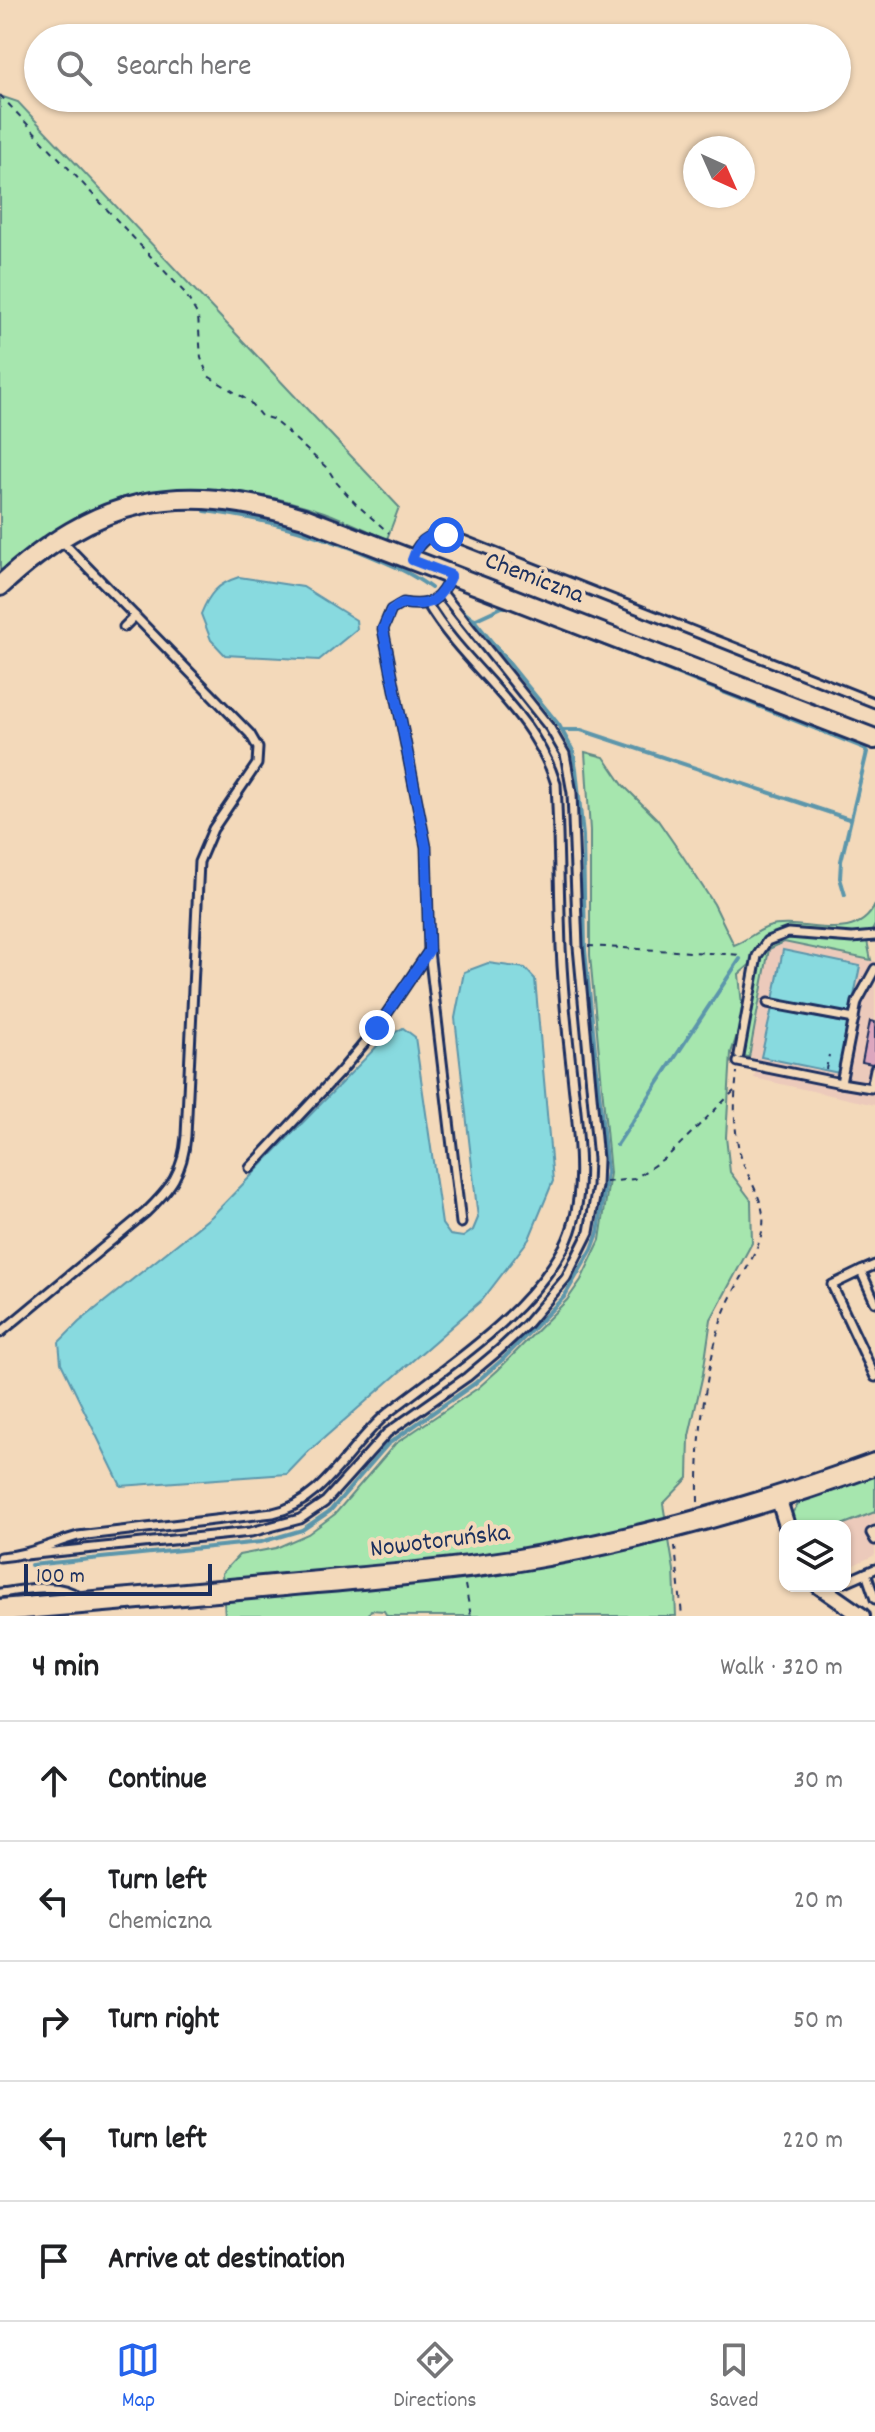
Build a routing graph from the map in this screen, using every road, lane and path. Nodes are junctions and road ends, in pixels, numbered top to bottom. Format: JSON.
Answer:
{"nodes":[{"id":1,"x":0,"y":95,"type":"edge"},
{"id":2,"x":392,"y":535,"type":"dead end"},
{"id":3,"x":60,"y":538,"type":"junction"},
{"id":4,"x":412,"y":560,"type":"junction"},
{"id":5,"x":451,"y":575,"type":"junction"},
{"id":6,"x":0,"y":586,"type":"edge"},
{"id":7,"x":443,"y":594,"type":"junction"},
{"id":8,"x":427,"y":603,"type":"junction"},
{"id":9,"x":135,"y":616,"type":"junction"},
{"id":10,"x":124,"y":627,"type":"dead end"},
{"id":11,"x":875,"y":703,"type":"edge"},
{"id":12,"x":875,"y":739,"type":"edge"},
{"id":13,"x":875,"y":936,"type":"edge"},
{"id":14,"x":587,"y":946,"type":"dead end"},
{"id":15,"x":429,"y":951,"type":"junction"},
{"id":16,"x":743,"y":955,"type":"dead end"},
{"id":17,"x":875,"y":969,"type":"edge"},
{"id":18,"x":768,"y":1003,"type":"dead end"},
{"id":19,"x":854,"y":1019,"type":"junction"},
{"id":20,"x":829,"y":1055,"type":"dead end"},
{"id":21,"x":739,"y":1059,"type":"junction"},
{"id":22,"x":875,"y":1069,"type":"edge"},
{"id":23,"x":824,"y":1079,"type":"junction"},
{"id":24,"x":841,"y":1083,"type":"junction"},
{"id":25,"x":735,"y":1091,"type":"junction"},
{"id":26,"x":250,"y":1168,"type":"dead end"},
{"id":27,"x":597,"y":1181,"type":"junction"},
{"id":28,"x":461,"y":1223,"type":"dead end"},
{"id":29,"x":875,"y":1265,"type":"edge"},
{"id":30,"x":861,"y":1271,"type":"junction"},
{"id":31,"x":875,"y":1302,"type":"edge"},
{"id":32,"x":0,"y":1333,"type":"edge"},
{"id":33,"x":875,"y":1377,"type":"edge"},
{"id":34,"x":875,"y":1464,"type":"edge"},
{"id":35,"x":778,"y":1497,"type":"junction"},
{"id":36,"x":698,"y":1520,"type":"junction"},
{"id":37,"x":785,"y":1520,"type":"edge"},
{"id":38,"x":673,"y":1527,"type":"junction"},
{"id":39,"x":875,"y":1531,"type":"edge"},
{"id":40,"x":875,"y":1540,"type":"edge"},
{"id":41,"x":25,"y":1555,"type":"junction"},
{"id":42,"x":0,"y":1557,"type":"edge"},
{"id":43,"x":462,"y":1568,"type":"junction"},
{"id":44,"x":875,"y":1569,"type":"edge"},
{"id":45,"x":866,"y":1573,"type":"junction"},
{"id":46,"x":851,"y":1579,"type":"edge"},
{"id":47,"x":832,"y":1592,"type":"edge"},
{"id":48,"x":0,"y":1593,"type":"edge"},
{"id":49,"x":875,"y":1599,"type":"edge"},
{"id":50,"x":44,"y":1606,"type":"junction"},
{"id":51,"x":75,"y":1608,"type":"edge"},
{"id":52,"x":0,"y":1610,"type":"edge"},
{"id":53,"x":852,"y":1613,"type":"edge"},
{"id":54,"x":22,"y":1616,"type":"edge"},
{"id":55,"x":471,"y":1616,"type":"edge"},
{"id":56,"x":682,"y":1616,"type":"edge"}],
"edges":[{"from":1,"to":2,"type":"path"},
{"from":3,"to":4,"type":"street","name":"Chemiczna"},
{"from":3,"to":6,"type":"street","name":"Chemiczna"},
{"from":3,"to":9,"type":"lane"},
{"from":4,"to":5,"type":"street","name":"Chemiczna"},
{"from":4,"to":11,"type":"lane"},
{"from":5,"to":7,"type":"lane"},
{"from":5,"to":12,"type":"street","name":"Chemiczna"},
{"from":7,"to":8,"type":"lane"},
{"from":7,"to":27,"type":"lane"},
{"from":8,"to":15,"type":"lane"},
{"from":8,"to":41,"type":"lane"},
{"from":9,"to":10,"type":"lane"},
{"from":9,"to":32,"type":"lane"},
{"from":13,"to":21,"type":"lane"},
{"from":14,"to":16,"type":"path"},
{"from":15,"to":26,"type":"lane"},
{"from":15,"to":28,"type":"lane"},
{"from":17,"to":19,"type":"lane"},
{"from":18,"to":19,"type":"lane"},
{"from":19,"to":24,"type":"lane"},
{"from":20,"to":23,"type":"path"},
{"from":21,"to":23,"type":"lane"},
{"from":21,"to":25,"type":"path"},
{"from":22,"to":24,"type":"lane"},
{"from":23,"to":24,"type":"lane"},
{"from":25,"to":27,"type":"path"},
{"from":25,"to":36,"type":"path"},
{"from":27,"to":41,"type":"lane"},
{"from":29,"to":30,"type":"lane"},
{"from":30,"to":31,"type":"lane"},
{"from":30,"to":33,"type":"lane"},
{"from":34,"to":35,"type":"main road","name":"Nowotoruńska"},
{"from":35,"to":36,"type":"main road","name":"Nowotoruńska"},
{"from":35,"to":37,"type":"street"},
{"from":36,"to":38,"type":"main road","name":"Nowotoruńska"},
{"from":38,"to":43,"type":"main road","name":"Nowotoruńska"},
{"from":38,"to":56,"type":"path"},
{"from":39,"to":40,"type":"lane"},
{"from":41,"to":42,"type":"lane"},
{"from":43,"to":51,"type":"main road","name":"Nowotoruńska"},
{"from":43,"to":55,"type":"path"},
{"from":44,"to":45,"type":"lane"},
{"from":45,"to":46,"type":"lane"},
{"from":45,"to":49,"type":"lane"},
{"from":47,"to":53,"type":"street"},
{"from":48,"to":51,"type":"lane"},
{"from":50,"to":51,"type":"main road","name":"Nowotoruńska"},
{"from":50,"to":52,"type":"main road","name":"Nowotoruńska"},
{"from":50,"to":54,"type":"lane"}]}
